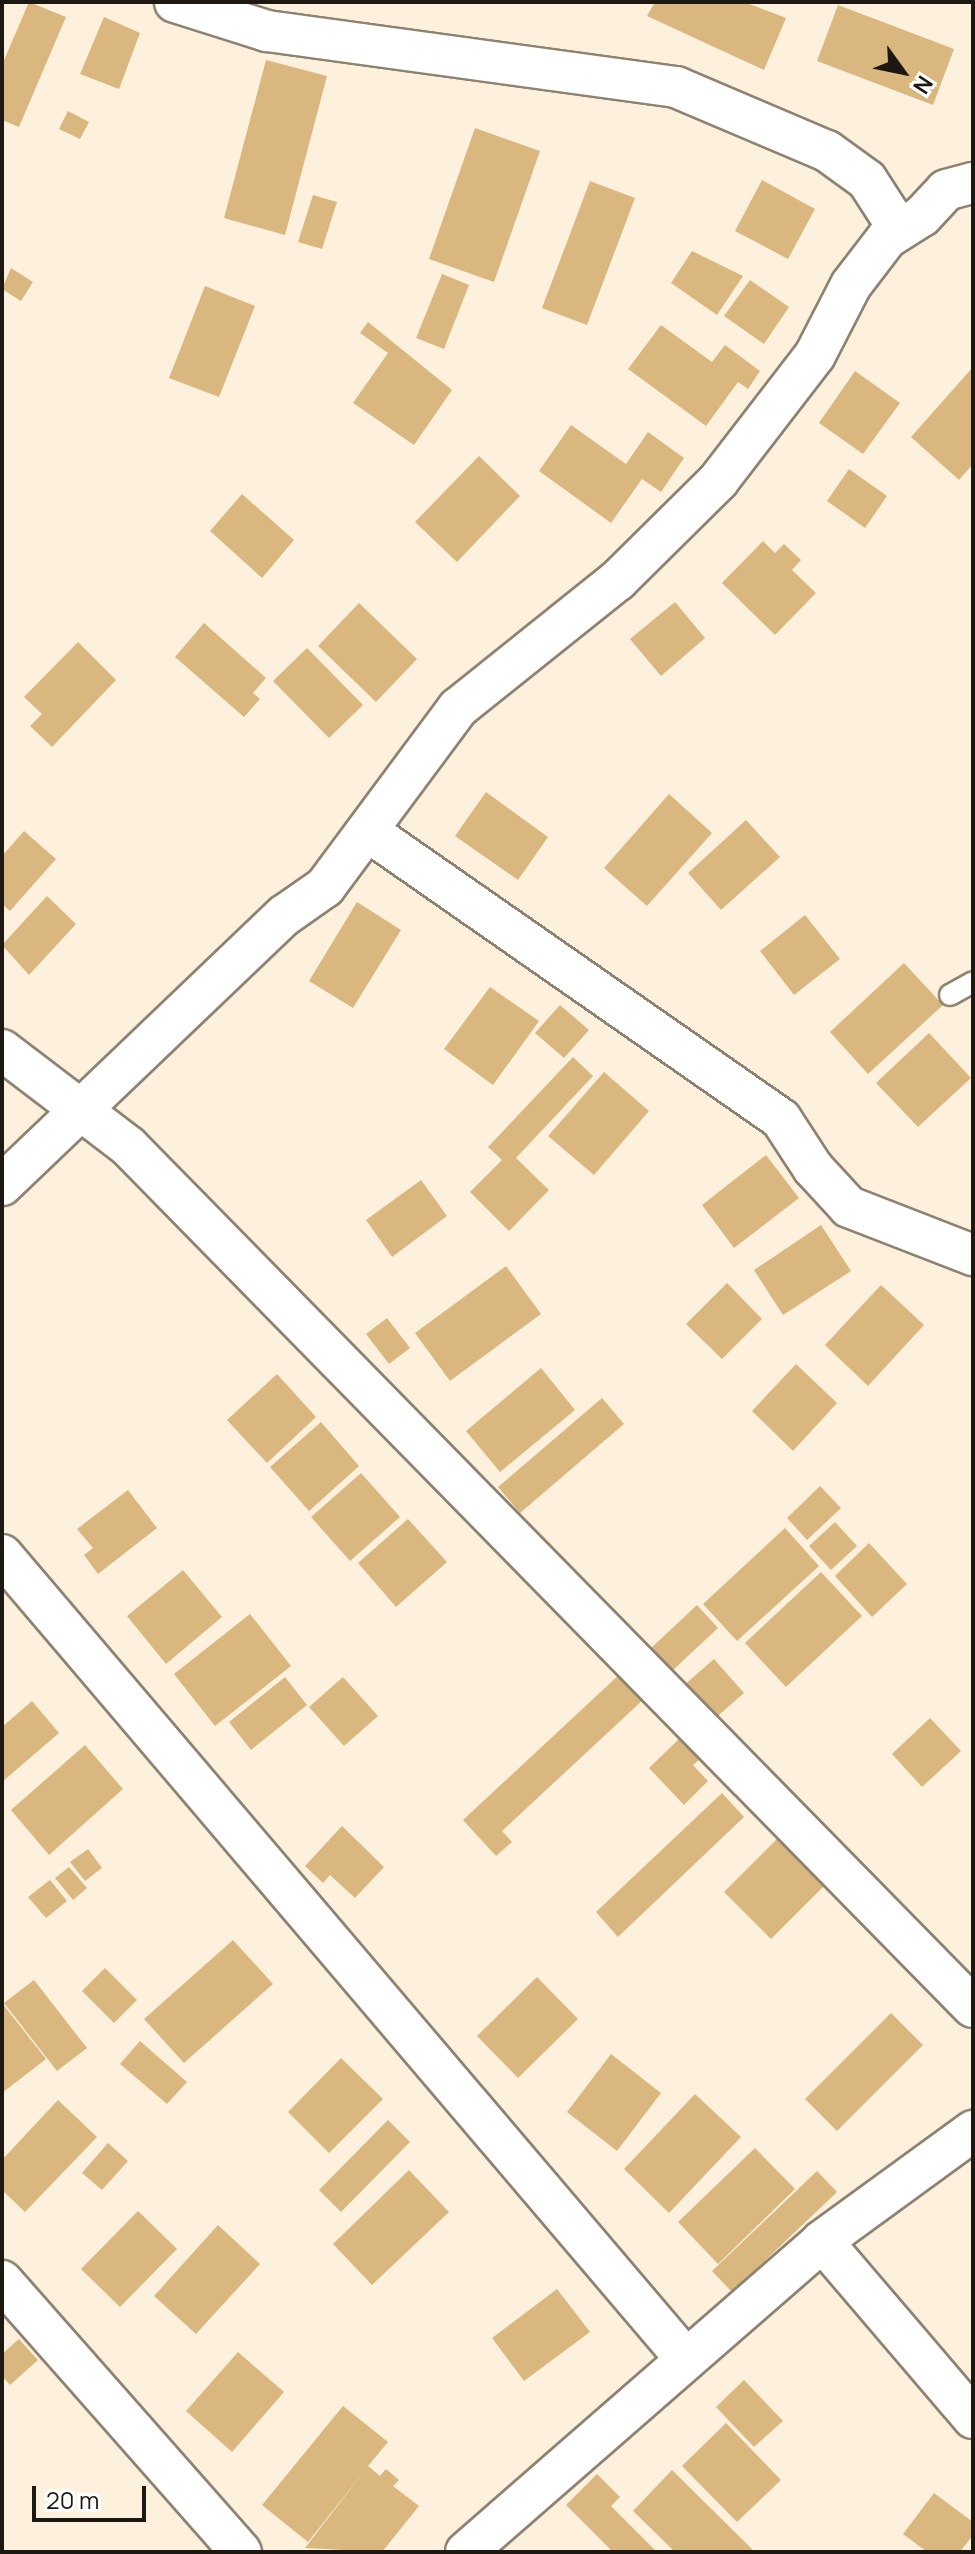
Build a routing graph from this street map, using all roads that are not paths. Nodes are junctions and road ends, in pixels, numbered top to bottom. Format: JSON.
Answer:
{"nodes":[{"id":1,"x":186,"y":3,"type":"edge"},
{"id":2,"x":867,"y":180,"type":"junction"},
{"id":3,"x":960,"y":186,"type":"edge"},
{"id":4,"x":898,"y":228,"type":"junction"},
{"id":5,"x":369,"y":832,"type":"junction"},
{"id":6,"x":973,"y":982,"type":"edge"},
{"id":7,"x":950,"y":995,"type":"dead end"},
{"id":8,"x":2,"y":1050,"type":"edge"},
{"id":9,"x":87,"y":1109,"type":"junction"},
{"id":10,"x":2,"y":1185,"type":"edge"},
{"id":11,"x":973,"y":1255,"type":"edge"},
{"id":12,"x":2,"y":1555,"type":"edge"},
{"id":13,"x":973,"y":2007,"type":"edge"},
{"id":14,"x":973,"y":2131,"type":"edge"},
{"id":15,"x":822,"y":2241,"type":"junction"},
{"id":16,"x":2,"y":2281,"type":"edge"},
{"id":17,"x":684,"y":2357,"type":"junction"},
{"id":18,"x":973,"y":2418,"type":"edge"},
{"id":19,"x":241,"y":2552,"type":"edge"},
{"id":20,"x":466,"y":2552,"type":"edge"}],
"edges":[{"from":1,"to":2,"type":"street"},
{"from":2,"to":3,"type":"street"},
{"from":2,"to":4,"type":"street"},
{"from":3,"to":4,"type":"street"},
{"from":4,"to":5,"type":"street"},
{"from":5,"to":9,"type":"street"},
{"from":5,"to":11,"type":"street"},
{"from":6,"to":7,"type":"lane"},
{"from":8,"to":9,"type":"street"},
{"from":9,"to":10,"type":"street"},
{"from":9,"to":13,"type":"street"},
{"from":12,"to":17,"type":"street"},
{"from":14,"to":15,"type":"street"},
{"from":15,"to":17,"type":"street"},
{"from":15,"to":18,"type":"street"},
{"from":16,"to":19,"type":"street"},
{"from":17,"to":20,"type":"street"}]}
